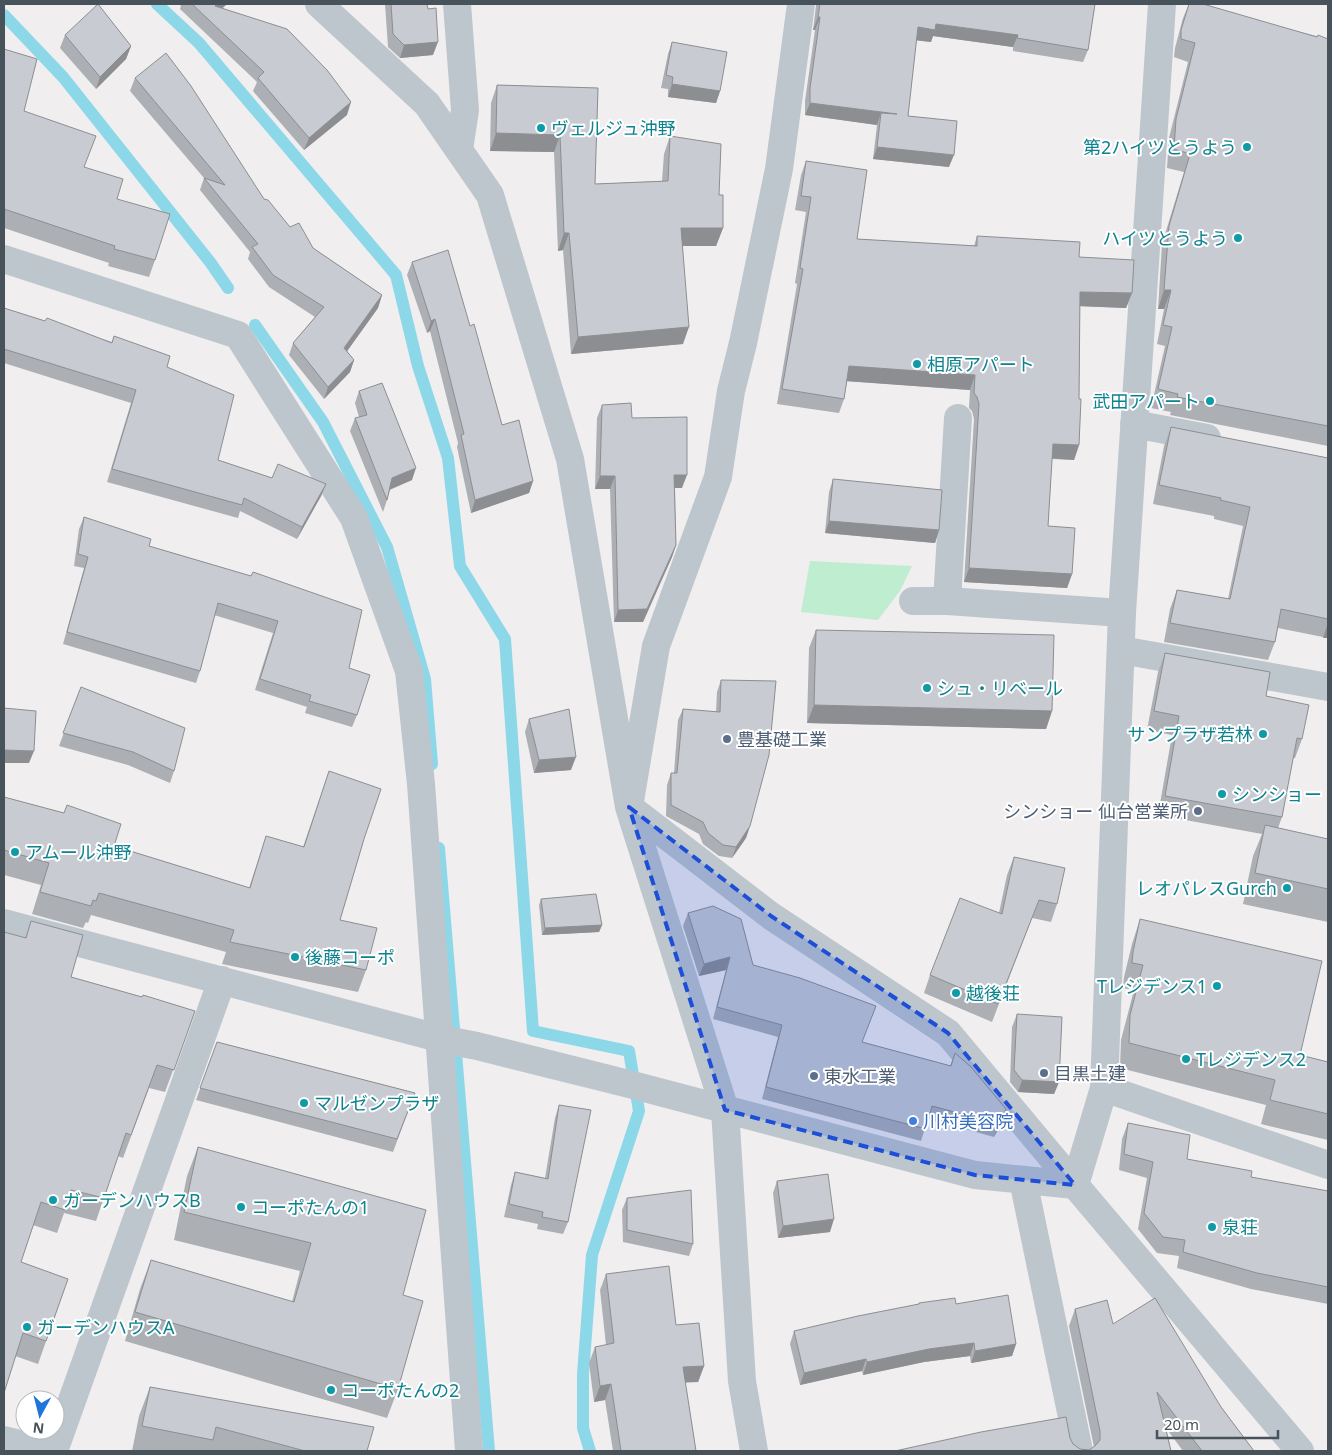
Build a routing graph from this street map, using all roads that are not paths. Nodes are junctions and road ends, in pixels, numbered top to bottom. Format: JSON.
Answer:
{"nodes":[{"id":1,"x":320,"y":4,"type":"edge"},
{"id":2,"x":457,"y":4,"type":"edge"},
{"id":3,"x":801,"y":4,"type":"edge"},
{"id":4,"x":1162,"y":4,"type":"edge"},
{"id":5,"x":460,"y":150,"type":"junction"},
{"id":6,"x":4,"y":259,"type":"edge"},
{"id":7,"x":958,"y":418,"type":"dead end"},
{"id":8,"x":1134,"y":424,"type":"junction"},
{"id":9,"x":1235,"y":444,"type":"edge"},
{"id":10,"x":913,"y":601,"type":"dead end"},
{"id":11,"x":947,"y":601,"type":"junction"},
{"id":12,"x":1122,"y":613,"type":"junction"},
{"id":13,"x":1121,"y":650,"type":"junction"},
{"id":14,"x":1328,"y":687,"type":"edge"},
{"id":15,"x":629,"y":807,"type":"junction"},
{"id":16,"x":4,"y":923,"type":"edge"},
{"id":17,"x":222,"y":980,"type":"junction"},
{"id":18,"x":443,"y":1039,"type":"junction"},
{"id":19,"x":1104,"y":1088,"type":"junction"},
{"id":20,"x":725,"y":1110,"type":"junction"},
{"id":21,"x":1328,"y":1165,"type":"edge"},
{"id":22,"x":1023,"y":1180,"type":"junction"},
{"id":23,"x":1075,"y":1185,"type":"junction"},
{"id":24,"x":4,"y":1440,"type":"edge"},
{"id":25,"x":50,"y":1451,"type":"edge"},
{"id":26,"x":54,"y":1451,"type":"edge"},
{"id":27,"x":468,"y":1451,"type":"edge"},
{"id":28,"x":754,"y":1451,"type":"edge"},
{"id":29,"x":1079,"y":1451,"type":"edge"},
{"id":30,"x":1300,"y":1451,"type":"edge"}],
"edges":[{"from":1,"to":5,"type":"street"},
{"from":2,"to":5,"type":"street"},
{"from":3,"to":15,"type":"street"},
{"from":4,"to":8,"type":"street"},
{"from":5,"to":15,"type":"street"},
{"from":6,"to":18,"type":"street"},
{"from":7,"to":11,"type":"street"},
{"from":8,"to":9,"type":"street"},
{"from":8,"to":12,"type":"street"},
{"from":10,"to":11,"type":"street"},
{"from":11,"to":12,"type":"street"},
{"from":12,"to":13,"type":"street"},
{"from":13,"to":14,"type":"street"},
{"from":13,"to":19,"type":"street"},
{"from":15,"to":20,"type":"street"},
{"from":15,"to":23,"type":"street"},
{"from":16,"to":17,"type":"street"},
{"from":17,"to":18,"type":"street"},
{"from":17,"to":26,"type":"street"},
{"from":18,"to":20,"type":"street"},
{"from":18,"to":27,"type":"street"},
{"from":19,"to":21,"type":"street"},
{"from":19,"to":23,"type":"street"},
{"from":20,"to":22,"type":"street"},
{"from":20,"to":28,"type":"street"},
{"from":22,"to":23,"type":"street"},
{"from":22,"to":29,"type":"street"},
{"from":23,"to":30,"type":"street"},
{"from":24,"to":25,"type":"street"}]}
